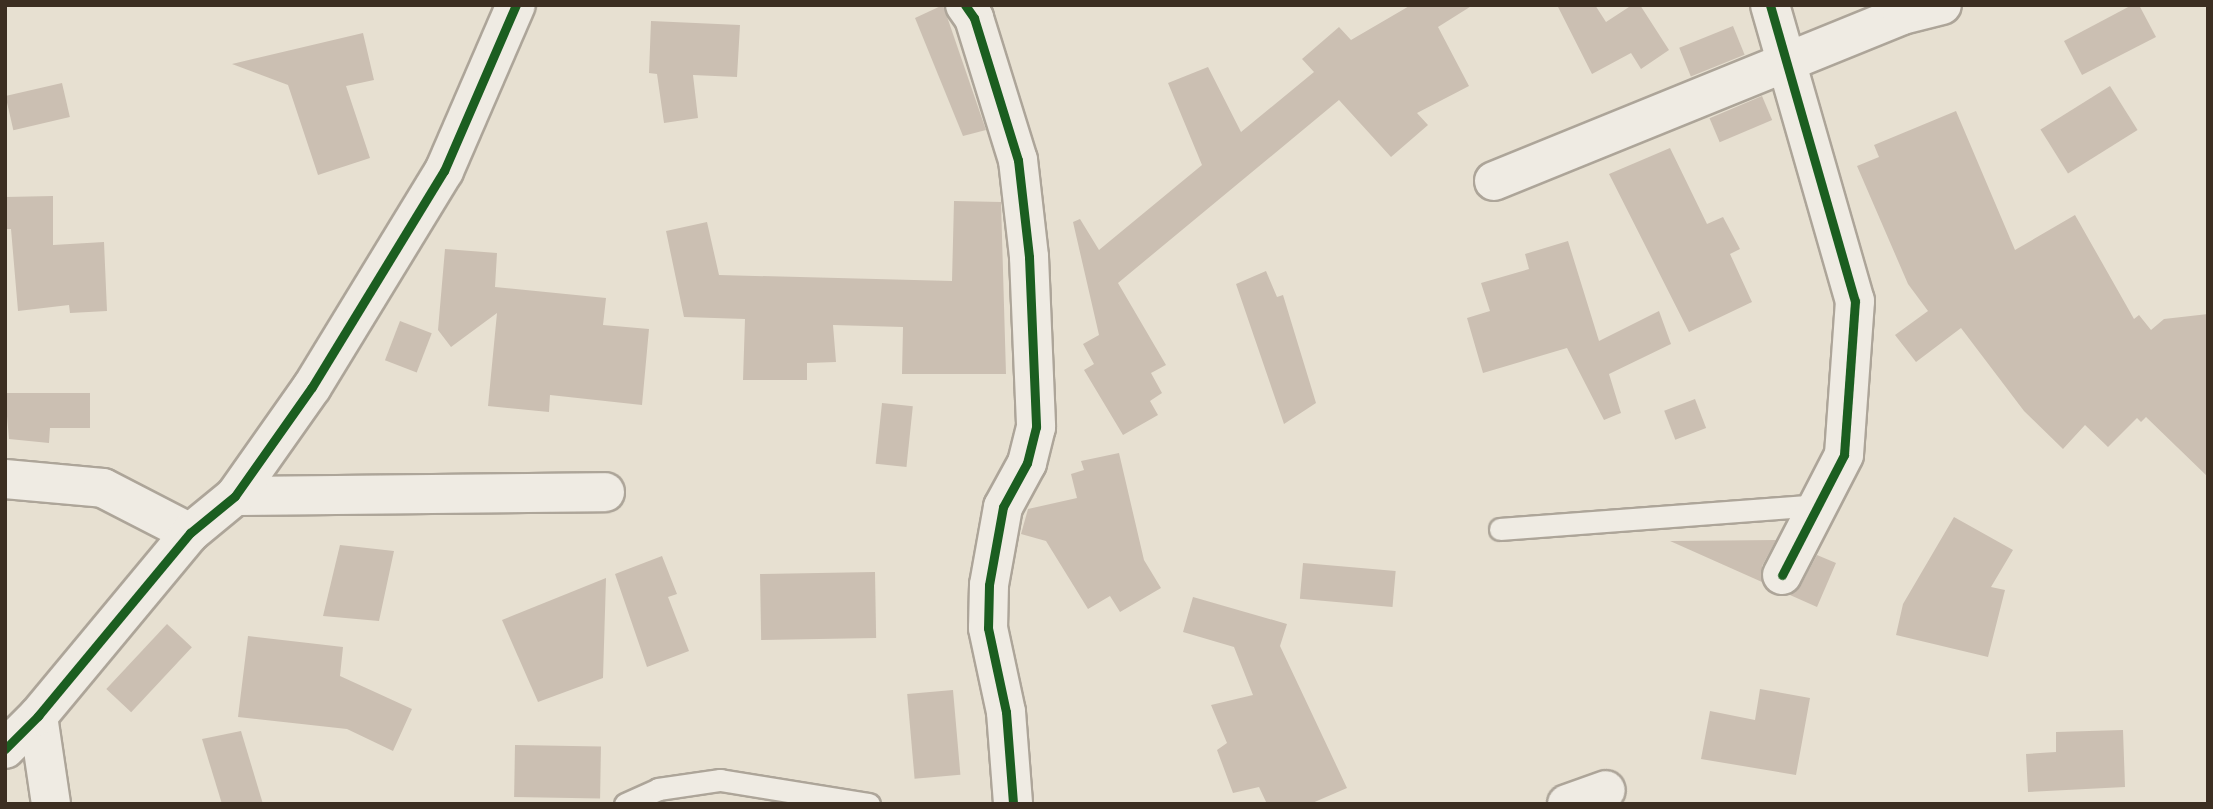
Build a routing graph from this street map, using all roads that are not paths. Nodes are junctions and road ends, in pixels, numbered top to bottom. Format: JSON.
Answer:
{"nodes":[{"id":1,"x":516,"y":5,"type":"edge"},
{"id":2,"x":965,"y":5,"type":"edge"},
{"id":3,"x":1770,"y":5,"type":"edge"},
{"id":4,"x":1942,"y":5,"type":"edge"},
{"id":5,"x":1790,"y":62,"type":"junction"},
{"id":6,"x":1494,"y":181,"type":"dead end"},
{"id":7,"x":5,"y":480,"type":"edge"},
{"id":8,"x":605,"y":492,"type":"dead end"},
{"id":9,"x":235,"y":496,"type":"junction"},
{"id":10,"x":1820,"y":505,"type":"junction"},
{"id":11,"x":1500,"y":529,"type":"dead end"},
{"id":12,"x":190,"y":533,"type":"junction"},
{"id":13,"x":1782,"y":575,"type":"dead end"},
{"id":14,"x":38,"y":716,"type":"junction"},
{"id":15,"x":5,"y":749,"type":"edge"},
{"id":16,"x":1606,"y":790,"type":"dead end"},
{"id":17,"x":51,"y":804,"type":"edge"},
{"id":18,"x":625,"y":804,"type":"edge"},
{"id":19,"x":869,"y":804,"type":"edge"},
{"id":20,"x":1013,"y":804,"type":"edge"},
{"id":21,"x":1567,"y":804,"type":"edge"}],
"edges":[{"from":1,"to":9,"type":"street"},
{"from":2,"to":20,"type":"street"},
{"from":3,"to":5,"type":"street"},
{"from":4,"to":5,"type":"street"},
{"from":5,"to":6,"type":"street"},
{"from":5,"to":10,"type":"street"},
{"from":7,"to":12,"type":"street"},
{"from":8,"to":9,"type":"street"},
{"from":9,"to":12,"type":"street"},
{"from":10,"to":11,"type":"lane"},
{"from":10,"to":13,"type":"street"},
{"from":12,"to":14,"type":"street"},
{"from":14,"to":15,"type":"street"},
{"from":14,"to":17,"type":"street"},
{"from":16,"to":21,"type":"street"},
{"from":18,"to":19,"type":"lane"}]}
